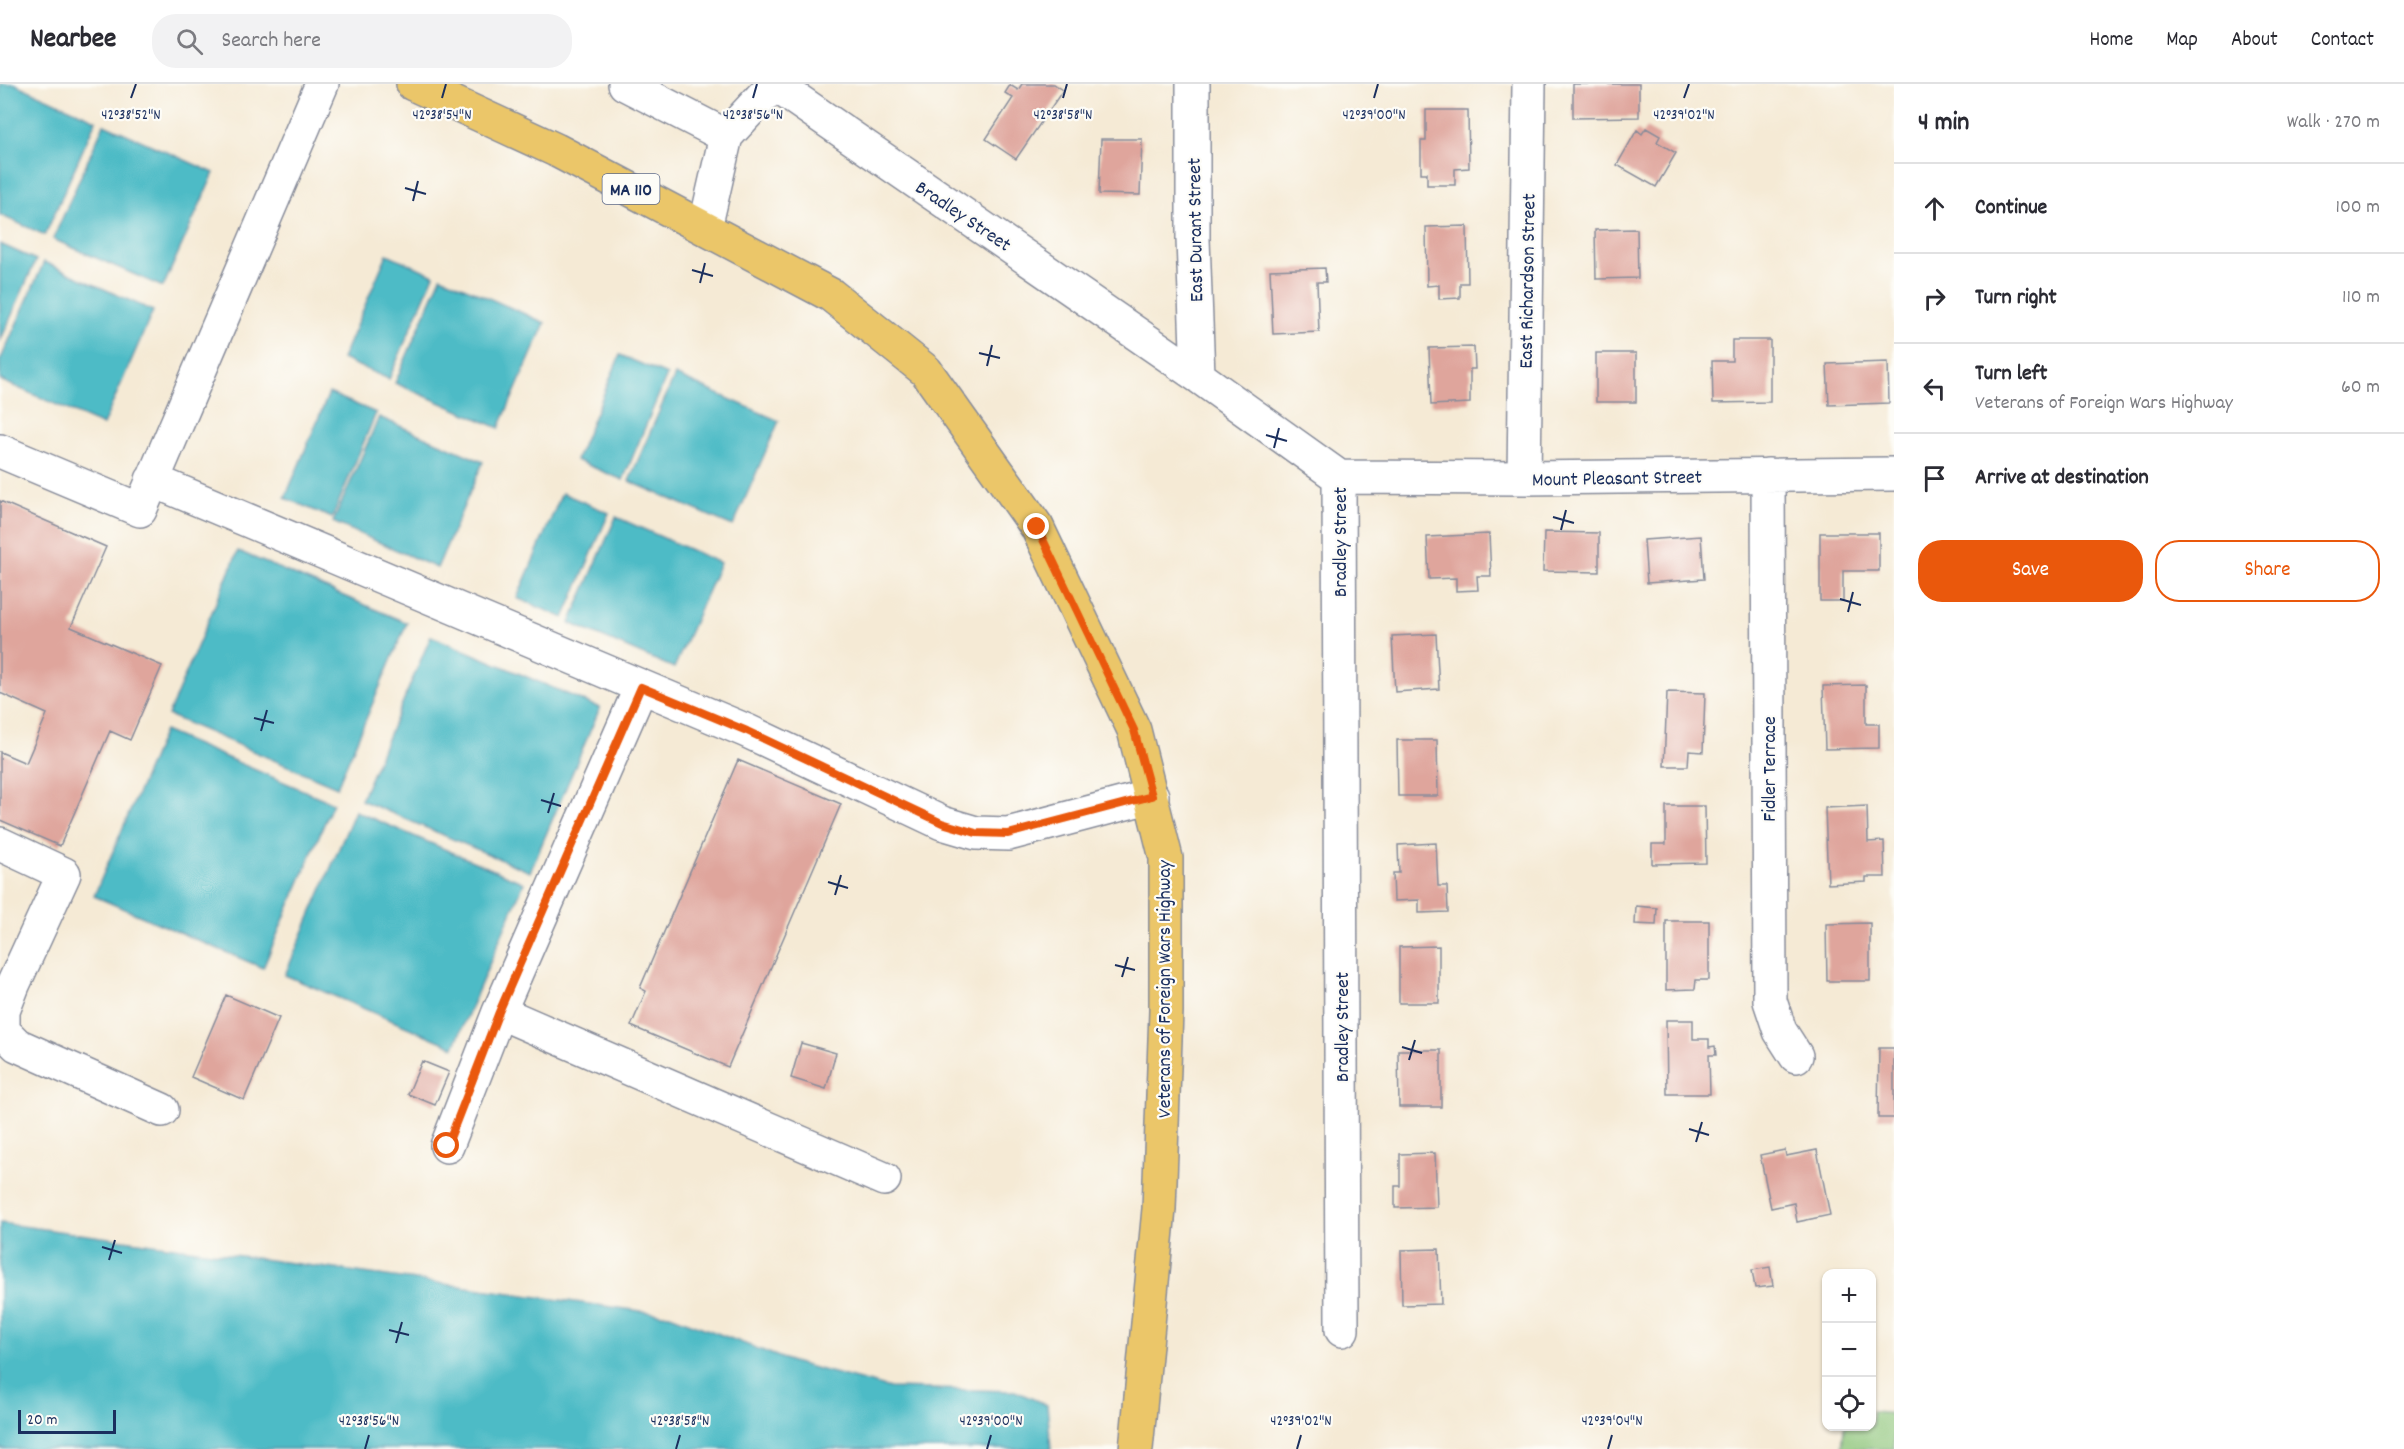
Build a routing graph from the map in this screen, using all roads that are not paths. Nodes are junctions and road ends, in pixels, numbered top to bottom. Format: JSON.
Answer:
{"nodes":[{"id":1,"x":322,"y":84,"type":"edge"},
{"id":2,"x":413,"y":84,"type":"edge"},
{"id":3,"x":625,"y":84,"type":"edge"},
{"id":4,"x":1193,"y":84,"type":"edge"},
{"id":5,"x":1529,"y":84,"type":"edge"},
{"id":6,"x":726,"y":136,"type":"junction"},
{"id":7,"x":705,"y":228,"type":"junction"},
{"id":8,"x":1198,"y":376,"type":"junction"},
{"id":9,"x":0,"y":451,"type":"edge"},
{"id":10,"x":1894,"y":474,"type":"edge"},
{"id":11,"x":1768,"y":475,"type":"junction"},
{"id":12,"x":1339,"y":477,"type":"junction"},
{"id":13,"x":1524,"y":478,"type":"junction"},
{"id":14,"x":152,"y":480,"type":"junction"},
{"id":15,"x":641,"y":687,"type":"junction"},
{"id":16,"x":1152,"y":796,"type":"junction"},
{"id":17,"x":0,"y":844,"type":"edge"},
{"id":18,"x":499,"y":1012,"type":"junction"},
{"id":19,"x":1796,"y":1056,"type":"dead end"},
{"id":20,"x":162,"y":1110,"type":"dead end"},
{"id":21,"x":447,"y":1146,"type":"dead end"},
{"id":22,"x":885,"y":1179,"type":"dead end"},
{"id":23,"x":1342,"y":1330,"type":"dead end"},
{"id":24,"x":1136,"y":1449,"type":"edge"}],
"edges":[{"from":1,"to":14,"type":"street"},
{"from":2,"to":7,"type":"main road","name":"Veterans of Foreign Wars Highway","number":"MA 110"},
{"from":3,"to":6,"type":"street"},
{"from":4,"to":8,"type":"street","name":"East Durant Street"},
{"from":5,"to":13,"type":"street","name":"East Richardson Street"},
{"from":6,"to":7,"type":"street"},
{"from":6,"to":8,"type":"street","name":"Bradley Street"},
{"from":7,"to":16,"type":"main road","name":"Veterans of Foreign Wars Highway","number":"MA 110"},
{"from":8,"to":12,"type":"street","name":"Bradley Street"},
{"from":9,"to":14,"type":"street"},
{"from":10,"to":11,"type":"street","name":"Mount Pleasant Street"},
{"from":11,"to":13,"type":"street","name":"Mount Pleasant Street"},
{"from":11,"to":19,"type":"street","name":"Fidler Terrace"},
{"from":12,"to":13,"type":"street","name":"Mount Pleasant Street"},
{"from":12,"to":23,"type":"street","name":"Bradley Street"},
{"from":14,"to":15,"type":"street"},
{"from":15,"to":16,"type":"street"},
{"from":15,"to":18,"type":"street"},
{"from":16,"to":24,"type":"main road","name":"Veterans of Foreign Wars Highway","number":"MA 110"},
{"from":17,"to":20,"type":"street"},
{"from":18,"to":21,"type":"street"},
{"from":18,"to":22,"type":"street"}]}
